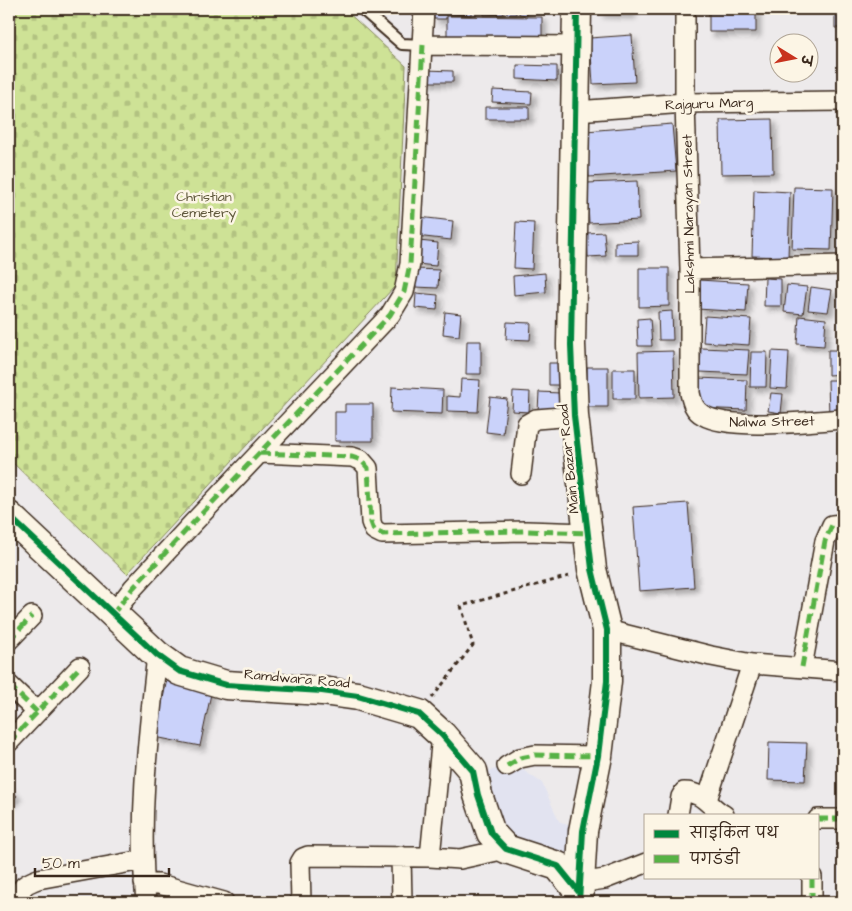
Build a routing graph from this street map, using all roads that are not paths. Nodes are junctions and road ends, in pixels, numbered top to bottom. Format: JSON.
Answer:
{"nodes":[{"id":1,"x":362,"y":9,"type":"edge"},
{"id":2,"x":424,"y":9,"type":"edge"},
{"id":3,"x":577,"y":9,"type":"edge"},
{"id":4,"x":685,"y":9,"type":"edge"},
{"id":5,"x":423,"y":45,"type":"junction"},
{"id":6,"x":577,"y":46,"type":"junction"},
{"id":7,"x":843,"y":101,"type":"edge"},
{"id":8,"x":685,"y":103,"type":"junction"},
{"id":9,"x":576,"y":111,"type":"junction"},
{"id":10,"x":843,"y":265,"type":"edge"},
{"id":11,"x":690,"y":269,"type":"junction"},
{"id":12,"x":702,"y":415,"type":"joint"},
{"id":13,"x":574,"y":416,"type":"junction"},
{"id":14,"x":843,"y":420,"type":"edge"},
{"id":15,"x":260,"y":453,"type":"junction"},
{"id":16,"x":521,"y":474,"type":"dead end"},
{"id":17,"x":9,"y":516,"type":"edge"},
{"id":18,"x":843,"y":524,"type":"edge"},
{"id":19,"x":589,"y":533,"type":"junction"},
{"id":20,"x":112,"y":615,"type":"junction"},
{"id":21,"x":32,"y":616,"type":"dead end"},
{"id":22,"x":607,"y":630,"type":"junction"},
{"id":23,"x":9,"y":640,"type":"edge"},
{"id":24,"x":157,"y":655,"type":"junction"},
{"id":25,"x":752,"y":664,"type":"junction"},
{"id":26,"x":80,"y":667,"type":"dead end"},
{"id":27,"x":802,"y":667,"type":"junction"},
{"id":28,"x":843,"y":671,"type":"edge"},
{"id":29,"x":9,"y":685,"type":"edge"},
{"id":30,"x":38,"y":712,"type":"junction"},
{"id":31,"x":442,"y":735,"type":"junction"},
{"id":32,"x":9,"y":742,"type":"edge"},
{"id":33,"x":598,"y":756,"type":"junction"},
{"id":34,"x":507,"y":766,"type":"dead end"},
{"id":35,"x":708,"y":800,"type":"junction"},
{"id":36,"x":678,"y":814,"type":"edge"},
{"id":37,"x":722,"y":814,"type":"edge"},
{"id":38,"x":820,"y":819,"type":"edge"},
{"id":39,"x":843,"y":819,"type":"edge"},
{"id":40,"x":506,"y":849,"type":"junction"},
{"id":41,"x":401,"y":856,"type":"junction"},
{"id":42,"x":430,"y":857,"type":"junction"},
{"id":43,"x":143,"y":860,"type":"junction"},
{"id":44,"x":644,"y":864,"type":"edge"},
{"id":45,"x":812,"y":878,"type":"edge"},
{"id":46,"x":144,"y":883,"type":"junction"},
{"id":47,"x":579,"y":892,"type":"edge"},
{"id":48,"x":18,"y":902,"type":"edge"},
{"id":49,"x":146,"y":902,"type":"edge"},
{"id":50,"x":224,"y":902,"type":"edge"},
{"id":51,"x":301,"y":902,"type":"edge"},
{"id":52,"x":402,"y":902,"type":"edge"},
{"id":53,"x":812,"y":902,"type":"edge"}],
"edges":[{"from":1,"to":5,"type":"lane"},
{"from":2,"to":5,"type":"street"},
{"from":3,"to":6,"type":"street","name":"Main Bazar Road"},
{"from":4,"to":8,"type":"street","name":"Lakshmi Narayan Street"},
{"from":5,"to":6,"type":"street"},
{"from":5,"to":15,"type":"street"},
{"from":6,"to":9,"type":"street","name":"Main Bazar Road"},
{"from":7,"to":8,"type":"street","name":"Rajguru Marg"},
{"from":8,"to":9,"type":"street","name":"Rajguru Marg"},
{"from":8,"to":11,"type":"street","name":"Lakshmi Narayan Street"},
{"from":9,"to":13,"type":"street","name":"Main Bazar Road"},
{"from":10,"to":11,"type":"street"},
{"from":11,"to":12,"type":"street","name":"Lakshmi Narayan Street"},
{"from":12,"to":14,"type":"street","name":"Nalwa Street"},
{"from":13,"to":16,"type":"street"},
{"from":13,"to":19,"type":"street","name":"Main Bazar Road"},
{"from":15,"to":19,"type":"street"},
{"from":15,"to":20,"type":"street"},
{"from":17,"to":20,"type":"street","name":"Ramdwara Road"},
{"from":18,"to":27,"type":"street"},
{"from":19,"to":22,"type":"street","name":"Main Bazar Road"},
{"from":20,"to":24,"type":"street","name":"Ramdwara Road"},
{"from":21,"to":23,"type":"street"},
{"from":22,"to":25,"type":"street"},
{"from":22,"to":33,"type":"street","name":"Main Bazar Road"},
{"from":24,"to":31,"type":"street","name":"Ramdwara Road"},
{"from":24,"to":43,"type":"street"},
{"from":25,"to":27,"type":"street"},
{"from":25,"to":35,"type":"street"},
{"from":26,"to":30,"type":"street"},
{"from":27,"to":28,"type":"street"},
{"from":29,"to":30,"type":"street"},
{"from":30,"to":32,"type":"street"},
{"from":31,"to":40,"type":"street","name":"Ramdwara Road"},
{"from":31,"to":42,"type":"street"},
{"from":33,"to":34,"type":"street"},
{"from":33,"to":47,"type":"street","name":"Main Bazar Road"},
{"from":35,"to":36,"type":"street"},
{"from":35,"to":37,"type":"street"},
{"from":38,"to":39,"type":"street"},
{"from":40,"to":42,"type":"street"},
{"from":40,"to":47,"type":"street"},
{"from":41,"to":42,"type":"street"},
{"from":41,"to":51,"type":"street"},
{"from":41,"to":52,"type":"street"},
{"from":43,"to":46,"type":"street"},
{"from":43,"to":48,"type":"street"},
{"from":44,"to":47,"type":"street"},
{"from":45,"to":53,"type":"street"},
{"from":46,"to":49,"type":"street"},
{"from":46,"to":50,"type":"street"}]}
